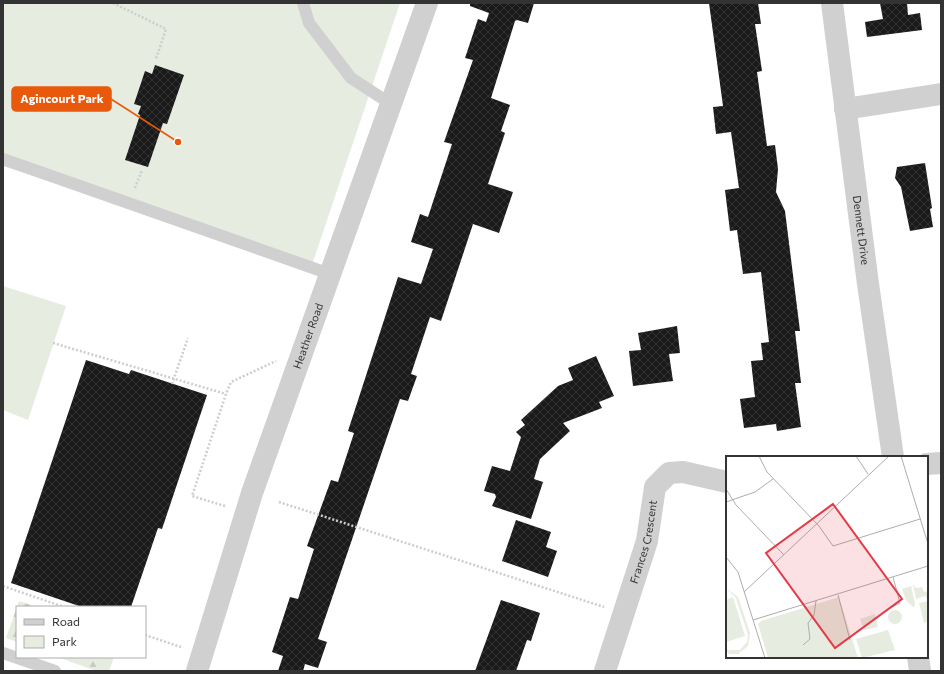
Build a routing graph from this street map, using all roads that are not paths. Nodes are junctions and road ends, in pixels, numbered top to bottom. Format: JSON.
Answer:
{"nodes":[{"id":1,"x":303,"y":3,"type":"edge"},
{"id":2,"x":427,"y":3,"type":"edge"},
{"id":3,"x":832,"y":3,"type":"edge"},
{"id":4,"x":941,"y":94,"type":"edge"},
{"id":5,"x":391,"y":104,"type":"junction"},
{"id":6,"x":845,"y":109,"type":"junction"},
{"id":7,"x":3,"y":159,"type":"edge"},
{"id":8,"x":330,"y":274,"type":"junction"},
{"id":9,"x":893,"y":456,"type":"edge"},
{"id":10,"x":941,"y":463,"type":"edge"},
{"id":11,"x":928,"y":464,"type":"edge"},
{"id":12,"x":726,"y":482,"type":"edge"},
{"id":13,"x":3,"y":653,"type":"edge"},
{"id":14,"x":16,"y":658,"type":"edge"},
{"id":15,"x":17,"y":658,"type":"edge"},
{"id":16,"x":918,"y":658,"type":"edge"},
{"id":17,"x":55,"y":671,"type":"edge"},
{"id":18,"x":197,"y":671,"type":"edge"},
{"id":19,"x":605,"y":671,"type":"edge"},
{"id":20,"x":920,"y":671,"type":"edge"}],
"edges":[{"from":1,"to":5,"type":"lane"},
{"from":2,"to":5,"type":"street","name":"Heather Road"},
{"from":3,"to":6,"type":"street","name":"Dennett Drive"},
{"from":4,"to":6,"type":"street"},
{"from":5,"to":8,"type":"street","name":"Heather Road"},
{"from":6,"to":9,"type":"street","name":"Dennett Drive"},
{"from":7,"to":8,"type":"lane"},
{"from":8,"to":18,"type":"street","name":"Heather Road"},
{"from":10,"to":11,"type":"street"},
{"from":12,"to":19,"type":"street","name":"Frances Crescent"},
{"from":13,"to":14,"type":"lane"},
{"from":15,"to":17,"type":"lane"},
{"from":16,"to":20,"type":"street"}]}
